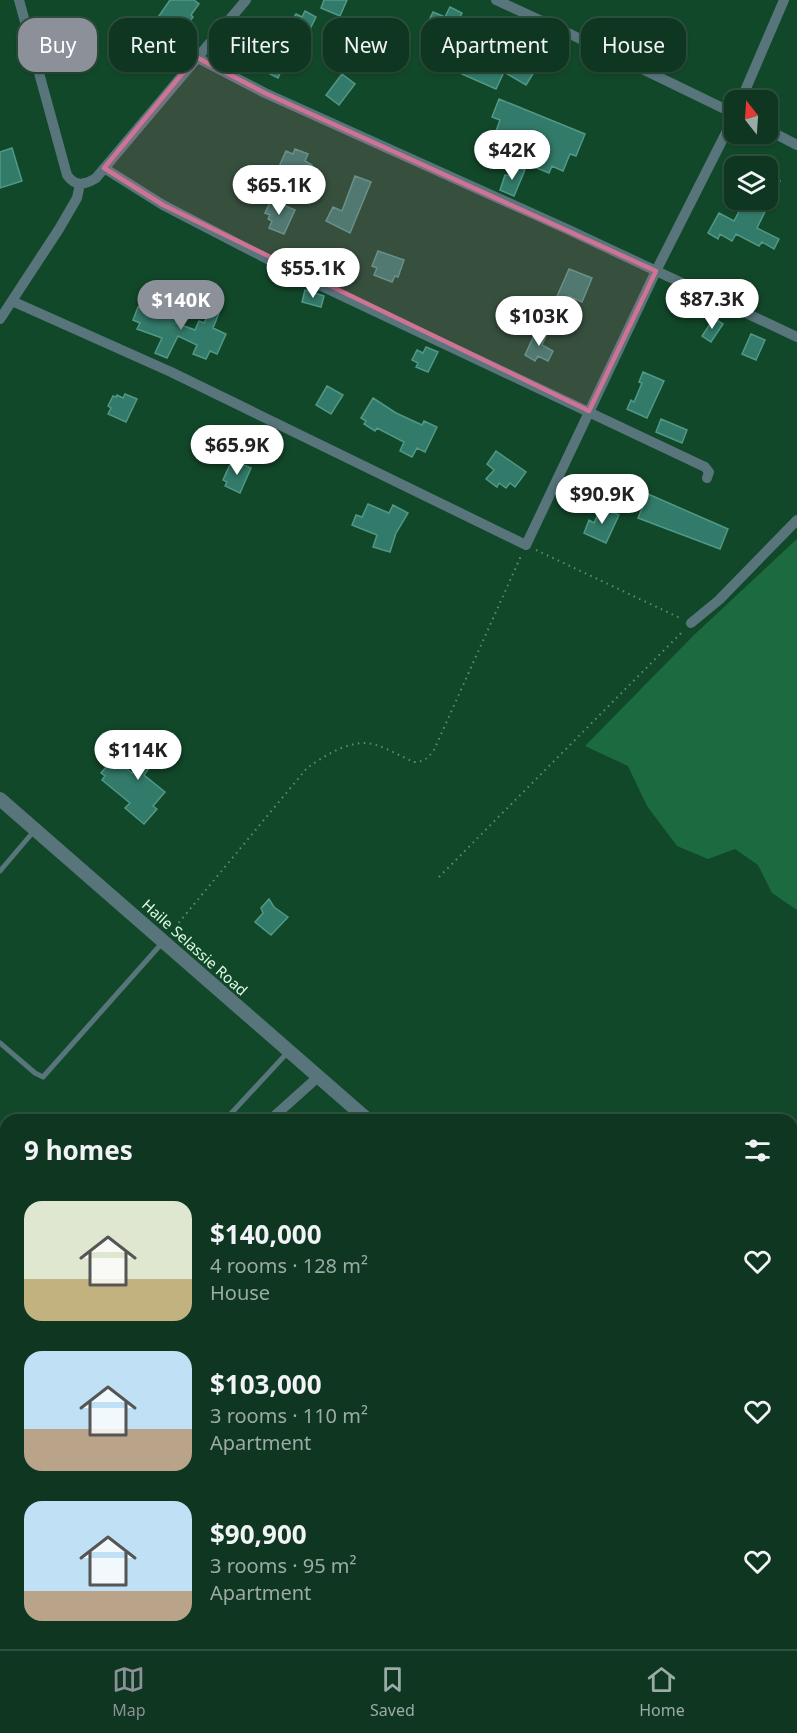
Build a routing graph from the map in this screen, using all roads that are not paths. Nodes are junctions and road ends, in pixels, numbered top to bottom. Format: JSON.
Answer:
{"nodes":[{"id":1,"x":19,"y":0,"type":"edge"},
{"id":2,"x":246,"y":0,"type":"edge"},
{"id":3,"x":496,"y":0,"type":"edge"},
{"id":4,"x":784,"y":0,"type":"edge"},
{"id":5,"x":197,"y":56,"type":"edge"},
{"id":6,"x":197,"y":58,"type":"edge"},
{"id":7,"x":184,"y":72,"type":"edge"},
{"id":8,"x":745,"y":90,"type":"edge"},
{"id":9,"x":724,"y":110,"type":"edge"},
{"id":10,"x":778,"y":135,"type":"edge"},
{"id":11,"x":724,"y":137,"type":"edge"},
{"id":12,"x":797,"y":145,"type":"edge"},
{"id":13,"x":104,"y":168,"type":"junction"},
{"id":14,"x":80,"y":184,"type":"junction"},
{"id":15,"x":656,"y":271,"type":"junction"},
{"id":16,"x":12,"y":301,"type":"junction"},
{"id":17,"x":0,"y":319,"type":"edge"},
{"id":18,"x":797,"y":337,"type":"edge"},
{"id":19,"x":589,"y":411,"type":"junction"},
{"id":20,"x":707,"y":478,"type":"dead end"},
{"id":21,"x":797,"y":520,"type":"edge"},
{"id":22,"x":691,"y":623,"type":"road end"},
{"id":23,"x":0,"y":799,"type":"edge"},
{"id":24,"x":35,"y":830,"type":"junction"},
{"id":25,"x":0,"y":871,"type":"edge"},
{"id":26,"x":164,"y":941,"type":"junction"},
{"id":27,"x":0,"y":1043,"type":"edge"},
{"id":28,"x":288,"y":1052,"type":"junction"},
{"id":29,"x":318,"y":1077,"type":"junction"},
{"id":30,"x":231,"y":1114,"type":"edge"},
{"id":31,"x":277,"y":1114,"type":"edge"},
{"id":32,"x":361,"y":1114,"type":"edge"}],
"edges":[{"from":1,"to":14,"type":"street"},
{"from":2,"to":5,"type":"street"},
{"from":3,"to":9,"type":"street"},
{"from":4,"to":8,"type":"street"},
{"from":6,"to":15,"type":"street"},
{"from":7,"to":13,"type":"street"},
{"from":10,"to":12,"type":"street"},
{"from":11,"to":15,"type":"street"},
{"from":13,"to":14,"type":"street"},
{"from":13,"to":19,"type":"street"},
{"from":14,"to":16,"type":"street"},
{"from":15,"to":18,"type":"street"},
{"from":15,"to":19,"type":"street"},
{"from":16,"to":17,"type":"street"},
{"from":16,"to":19,"type":"street"},
{"from":19,"to":20,"type":"street"},
{"from":21,"to":22,"type":"street"},
{"from":23,"to":24,"type":"street","name":"Haile Selassie Road"},
{"from":24,"to":25,"type":"lane"},
{"from":24,"to":26,"type":"street","name":"Haile Selassie Road"},
{"from":26,"to":27,"type":"lane"},
{"from":26,"to":28,"type":"street","name":"Haile Selassie Road"},
{"from":28,"to":29,"type":"street","name":"Haile Selassie Road"},
{"from":28,"to":30,"type":"lane"},
{"from":29,"to":31,"type":"street"},
{"from":29,"to":32,"type":"street","name":"Haile Selassie Road"}]}
